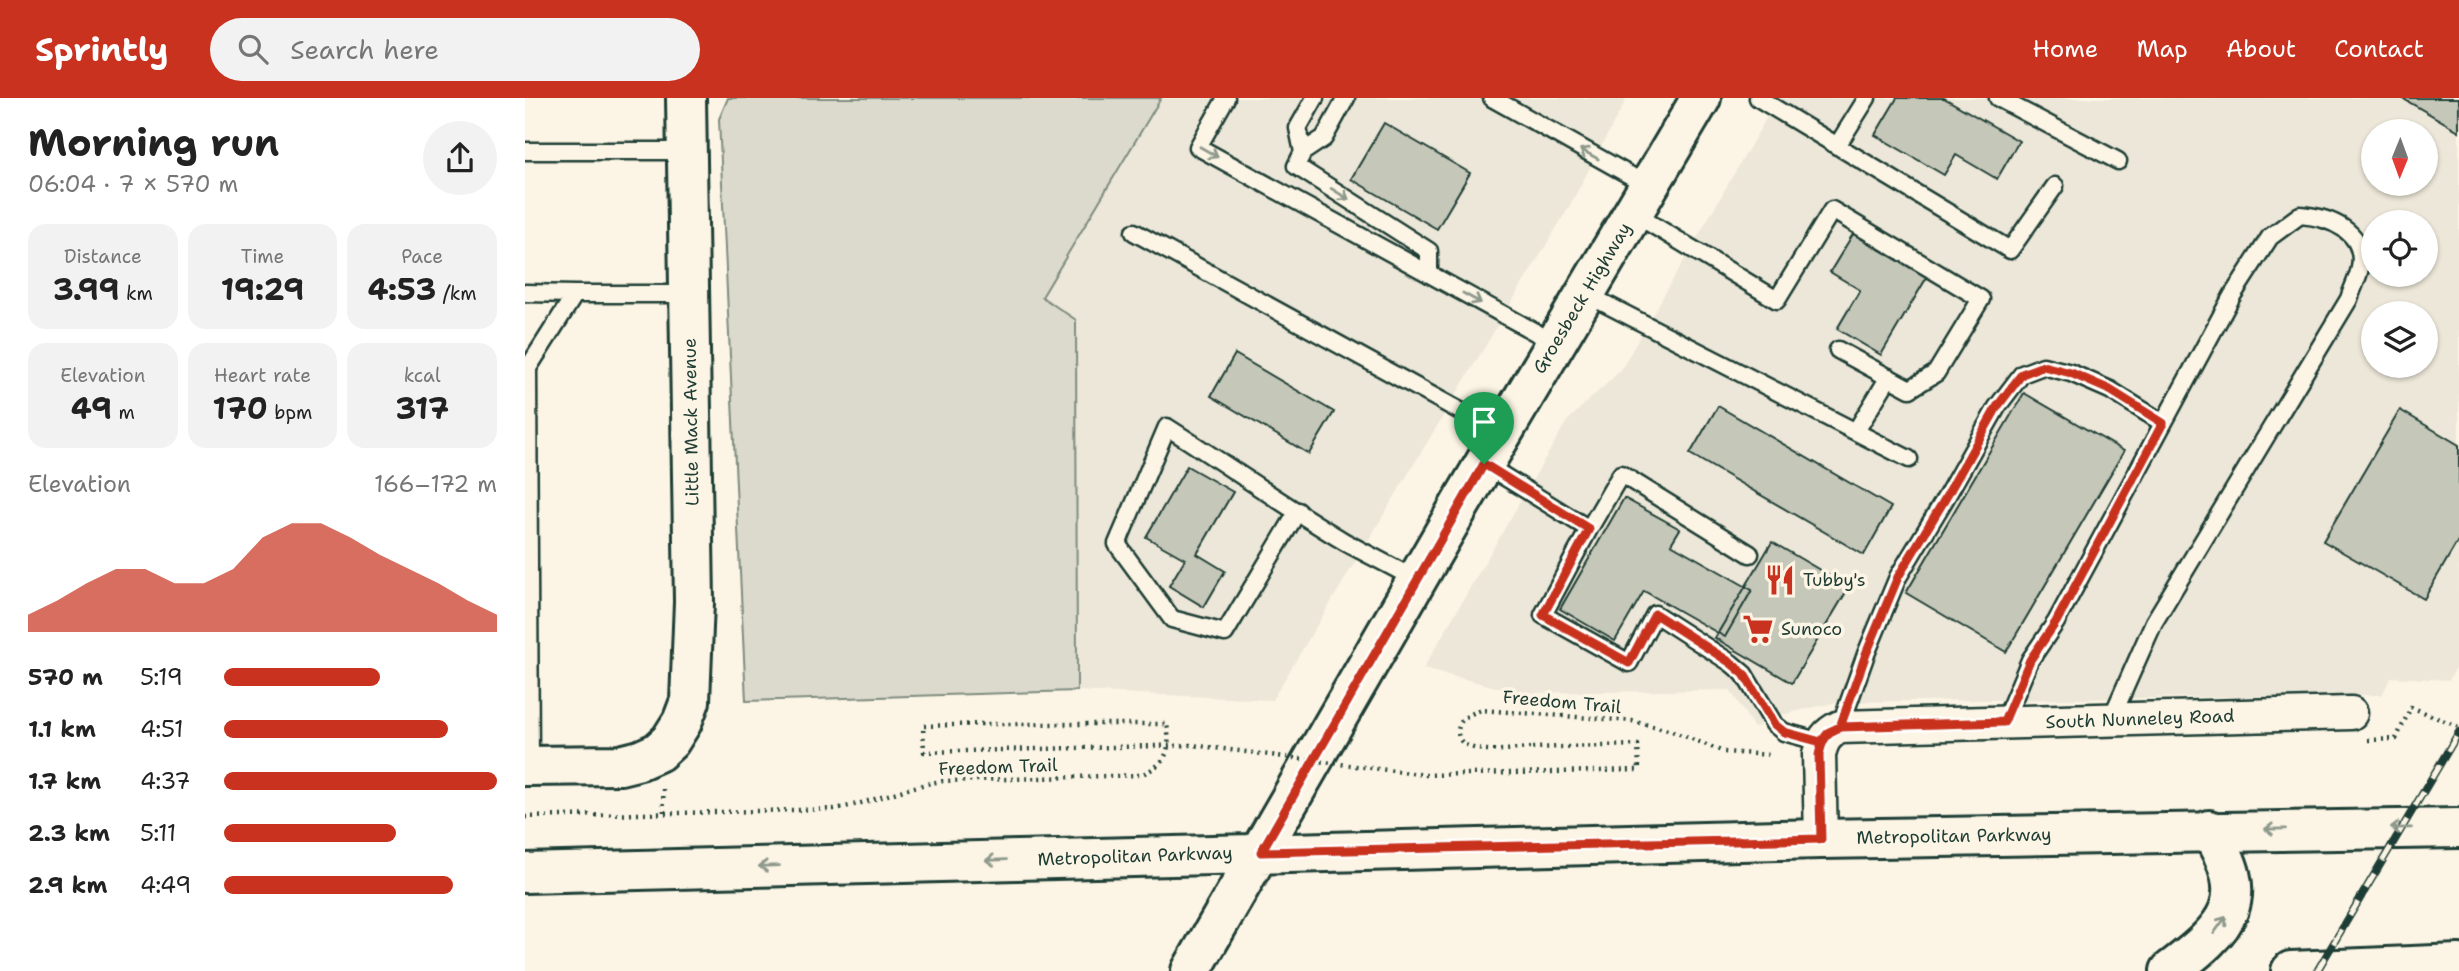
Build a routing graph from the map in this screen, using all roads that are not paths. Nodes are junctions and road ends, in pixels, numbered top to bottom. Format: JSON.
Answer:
{"nodes":[{"id":1,"x":686,"y":98,"type":"edge"},
{"id":2,"x":1226,"y":98,"type":"edge"},
{"id":3,"x":1315,"y":98,"type":"edge"},
{"id":4,"x":1346,"y":98,"type":"edge"},
{"id":5,"x":1492,"y":98,"type":"edge"},
{"id":6,"x":1701,"y":98,"type":"edge"},
{"id":7,"x":1758,"y":98,"type":"edge"},
{"id":8,"x":1867,"y":98,"type":"edge"},
{"id":9,"x":1998,"y":98,"type":"edge"},
{"id":10,"x":1837,"y":146,"type":"junction"},
{"id":11,"x":525,"y":151,"type":"edge"},
{"id":12,"x":687,"y":151,"type":"junction"},
{"id":13,"x":1303,"y":152,"type":"junction"},
{"id":14,"x":2118,"y":161,"type":"dead end"},
{"id":15,"x":2055,"y":186,"type":"dead end"},
{"id":16,"x":1641,"y":200,"type":"junction"},
{"id":17,"x":1134,"y":232,"type":"dead end"},
{"id":18,"x":1429,"y":274,"type":"junction"},
{"id":19,"x":525,"y":293,"type":"edge"},
{"id":20,"x":1584,"y":293,"type":"junction"},
{"id":21,"x":575,"y":294,"type":"junction"},
{"id":22,"x":689,"y":294,"type":"junction"},
{"id":23,"x":1555,"y":343,"type":"junction"},
{"id":24,"x":1838,"y":350,"type":"dead end"},
{"id":25,"x":1889,"y":377,"type":"junction"},
{"id":26,"x":2163,"y":423,"type":"junction"},
{"id":27,"x":1856,"y":431,"type":"junction"},
{"id":28,"x":1493,"y":449,"type":"junction"},
{"id":29,"x":1909,"y":459,"type":"dead end"},
{"id":30,"x":1298,"y":511,"type":"junction"},
{"id":31,"x":1589,"y":529,"type":"junction"},
{"id":32,"x":1750,"y":554,"type":"dead end"},
{"id":33,"x":1417,"y":580,"type":"junction"},
{"id":34,"x":2351,"y":713,"type":"dead end"},
{"id":35,"x":2111,"y":719,"type":"junction"},
{"id":36,"x":2004,"y":722,"type":"junction"},
{"id":37,"x":1831,"y":734,"type":"junction"},
{"id":38,"x":527,"y":766,"type":"edge"},
{"id":39,"x":2459,"y":828,"type":"edge"},
{"id":40,"x":2210,"y":830,"type":"junction"},
{"id":41,"x":1821,"y":839,"type":"junction"},
{"id":42,"x":1261,"y":852,"type":"junction"},
{"id":43,"x":525,"y":873,"type":"edge"},
{"id":44,"x":2459,"y":964,"type":"edge"},
{"id":45,"x":1191,"y":971,"type":"edge"},
{"id":46,"x":2170,"y":971,"type":"edge"},
{"id":47,"x":2291,"y":971,"type":"edge"}],
"edges":[{"from":1,"to":12,"type":"main road","name":"Little Mack Avenue"},
{"from":2,"to":18,"type":"lane","one_way":true},
{"from":3,"to":13,"type":"lane"},
{"from":4,"to":13,"type":"lane"},
{"from":16,"to":5,"type":"lane","one_way":true},
{"from":6,"to":16,"type":"main road","name":"Groesbeck Highway"},
{"from":7,"to":10,"type":"lane"},
{"from":8,"to":10,"type":"lane"},
{"from":9,"to":14,"type":"lane"},
{"from":10,"to":15,"type":"lane"},
{"from":11,"to":12,"type":"lane"},
{"from":12,"to":22,"type":"main road","name":"Little Mack Avenue"},
{"from":13,"to":18,"type":"lane","one_way":true},
{"from":16,"to":20,"type":"main road","name":"Groesbeck Highway"},
{"from":16,"to":25,"type":"lane"},
{"from":17,"to":28,"type":"lane"},
{"from":18,"to":23,"type":"lane","one_way":true},
{"from":19,"to":21,"type":"lane"},
{"from":20,"to":23,"type":"main road","name":"Groesbeck Highway"},
{"from":20,"to":27,"type":"lane"},
{"from":21,"to":22,"type":"lane"},
{"from":21,"to":38,"type":"lane"},
{"from":22,"to":38,"type":"main road","name":"Little Mack Avenue"},
{"from":23,"to":28,"type":"main road","name":"Groesbeck Highway"},
{"from":24,"to":25,"type":"lane"},
{"from":25,"to":27,"type":"lane"},
{"from":26,"to":35,"type":"lane"},
{"from":26,"to":36,"type":"lane"},
{"from":26,"to":37,"type":"lane"},
{"from":27,"to":29,"type":"lane"},
{"from":28,"to":31,"type":"lane"},
{"from":28,"to":33,"type":"main road","name":"Groesbeck Highway"},
{"from":30,"to":30,"type":"lane"},
{"from":30,"to":33,"type":"lane"},
{"from":31,"to":32,"type":"lane"},
{"from":31,"to":37,"type":"lane"},
{"from":33,"to":42,"type":"main road","name":"Groesbeck Highway"},
{"from":34,"to":35,"type":"street","name":"South Nunneley Road"},
{"from":35,"to":36,"type":"street","name":"South Nunneley Road"},
{"from":36,"to":37,"type":"street","name":"South Nunneley Road"},
{"from":37,"to":41,"type":"street"},
{"from":39,"to":40,"type":"main road","name":"Metropolitan Parkway","one_way":true},
{"from":40,"to":41,"type":"main road","name":"Metropolitan Parkway"},
{"from":46,"to":40,"type":"main road","one_way":true},
{"from":41,"to":42,"type":"main road","name":"Metropolitan Parkway"},
{"from":42,"to":43,"type":"main road","name":"Metropolitan Parkway","one_way":true},
{"from":42,"to":45,"type":"main road","name":"Groesbeck Highway"},
{"from":44,"to":47,"type":"main road"}]}
